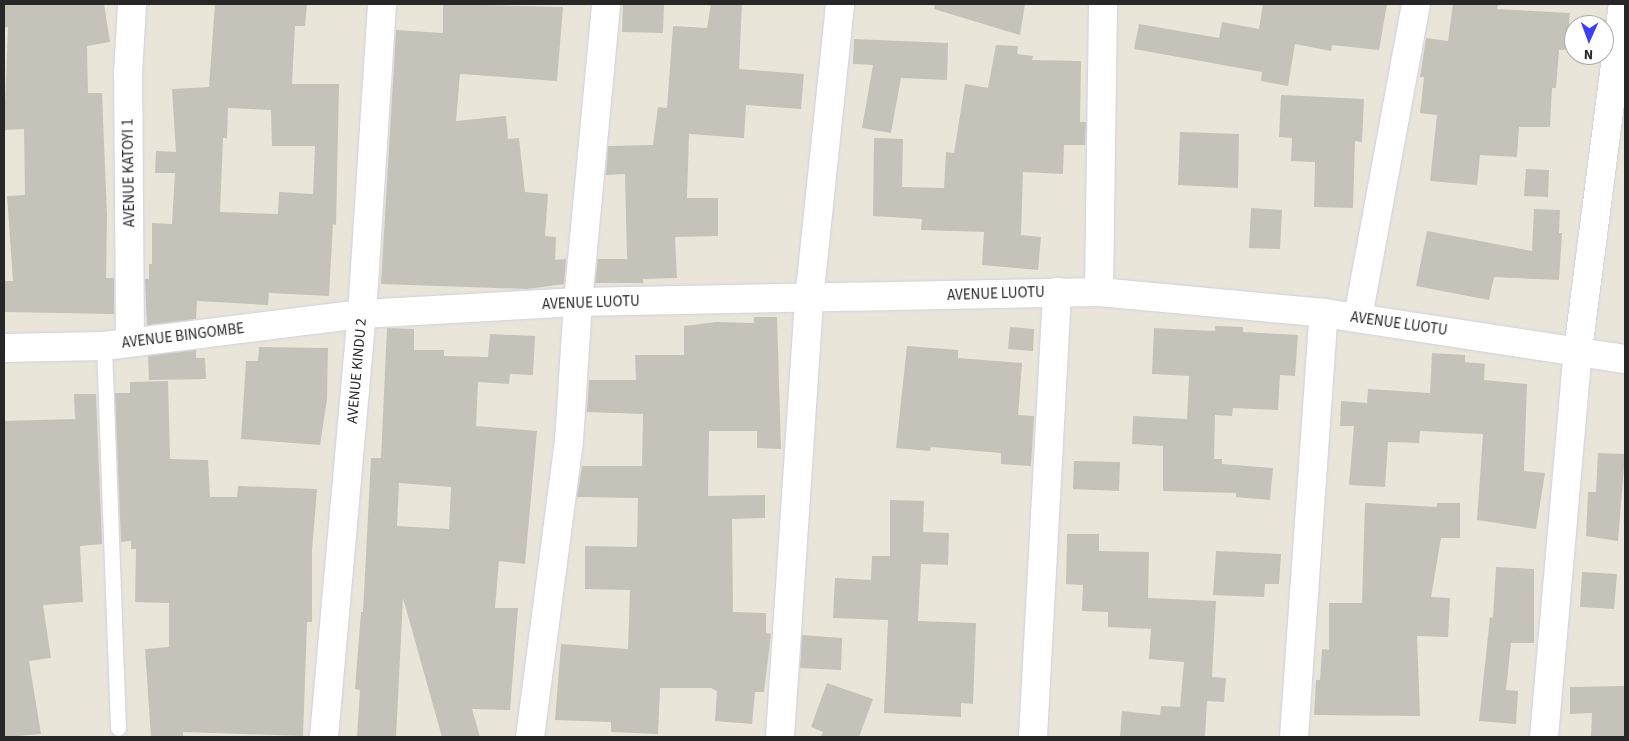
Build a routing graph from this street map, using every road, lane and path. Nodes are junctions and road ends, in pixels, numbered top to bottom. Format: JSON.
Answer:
{"nodes":[{"id":1,"x":132,"y":4,"type":"edge"},
{"id":2,"x":382,"y":4,"type":"edge"},
{"id":3,"x":606,"y":4,"type":"edge"},
{"id":4,"x":840,"y":4,"type":"edge"},
{"id":5,"x":1103,"y":4,"type":"edge"},
{"id":6,"x":1416,"y":4,"type":"edge"},
{"id":7,"x":1623,"y":4,"type":"edge"},
{"id":8,"x":1057,"y":292,"type":"junction"},
{"id":9,"x":1099,"y":292,"type":"junction"},
{"id":10,"x":809,"y":300,"type":"junction"},
{"id":11,"x":578,"y":302,"type":"junction"},
{"id":12,"x":1324,"y":313,"type":"junction"},
{"id":13,"x":362,"y":314,"type":"junction"},
{"id":14,"x":1358,"y":318,"type":"junction"},
{"id":15,"x":130,"y":342,"type":"junction"},
{"id":16,"x":104,"y":346,"type":"junction"},
{"id":17,"x":4,"y":348,"type":"edge"},
{"id":18,"x":1578,"y":350,"type":"junction"},
{"id":19,"x":1625,"y":359,"type":"edge"},
{"id":20,"x":118,"y":728,"type":"dead end"},
{"id":21,"x":324,"y":737,"type":"edge"},
{"id":22,"x":530,"y":737,"type":"edge"},
{"id":23,"x":780,"y":737,"type":"edge"},
{"id":24,"x":1033,"y":737,"type":"edge"},
{"id":25,"x":1294,"y":737,"type":"edge"},
{"id":26,"x":1544,"y":737,"type":"edge"}],
"edges":[{"from":1,"to":15,"type":"street","name":"AVENUE KATOYI 1"},
{"from":2,"to":13,"type":"street","name":"AVENUE KINDU 2"},
{"from":3,"to":11,"type":"street"},
{"from":4,"to":10,"type":"street"},
{"from":5,"to":9,"type":"street"},
{"from":6,"to":14,"type":"street"},
{"from":7,"to":18,"type":"street"},
{"from":8,"to":9,"type":"street","name":"AVENUE LUOTU"},
{"from":8,"to":10,"type":"street","name":"AVENUE LUOTU"},
{"from":8,"to":24,"type":"street"},
{"from":9,"to":12,"type":"street","name":"AVENUE LUOTU"},
{"from":10,"to":11,"type":"street","name":"AVENUE LUOTU"},
{"from":10,"to":23,"type":"street"},
{"from":11,"to":13,"type":"street","name":"AVENUE LUOTU"},
{"from":11,"to":22,"type":"street"},
{"from":12,"to":14,"type":"street","name":"AVENUE LUOTU"},
{"from":12,"to":25,"type":"street"},
{"from":13,"to":15,"type":"street","name":"AVENUE BINGOMBE"},
{"from":13,"to":21,"type":"street","name":"AVENUE KINDU 2"},
{"from":14,"to":18,"type":"street","name":"AVENUE LUOTU"},
{"from":15,"to":16,"type":"street","name":"AVENUE BINGOMBE"},
{"from":16,"to":17,"type":"street","name":"AVENUE BINGOMBE"},
{"from":16,"to":20,"type":"lane"},
{"from":18,"to":19,"type":"street","name":"AVENUE LUOTU"},
{"from":18,"to":26,"type":"street"}]}
